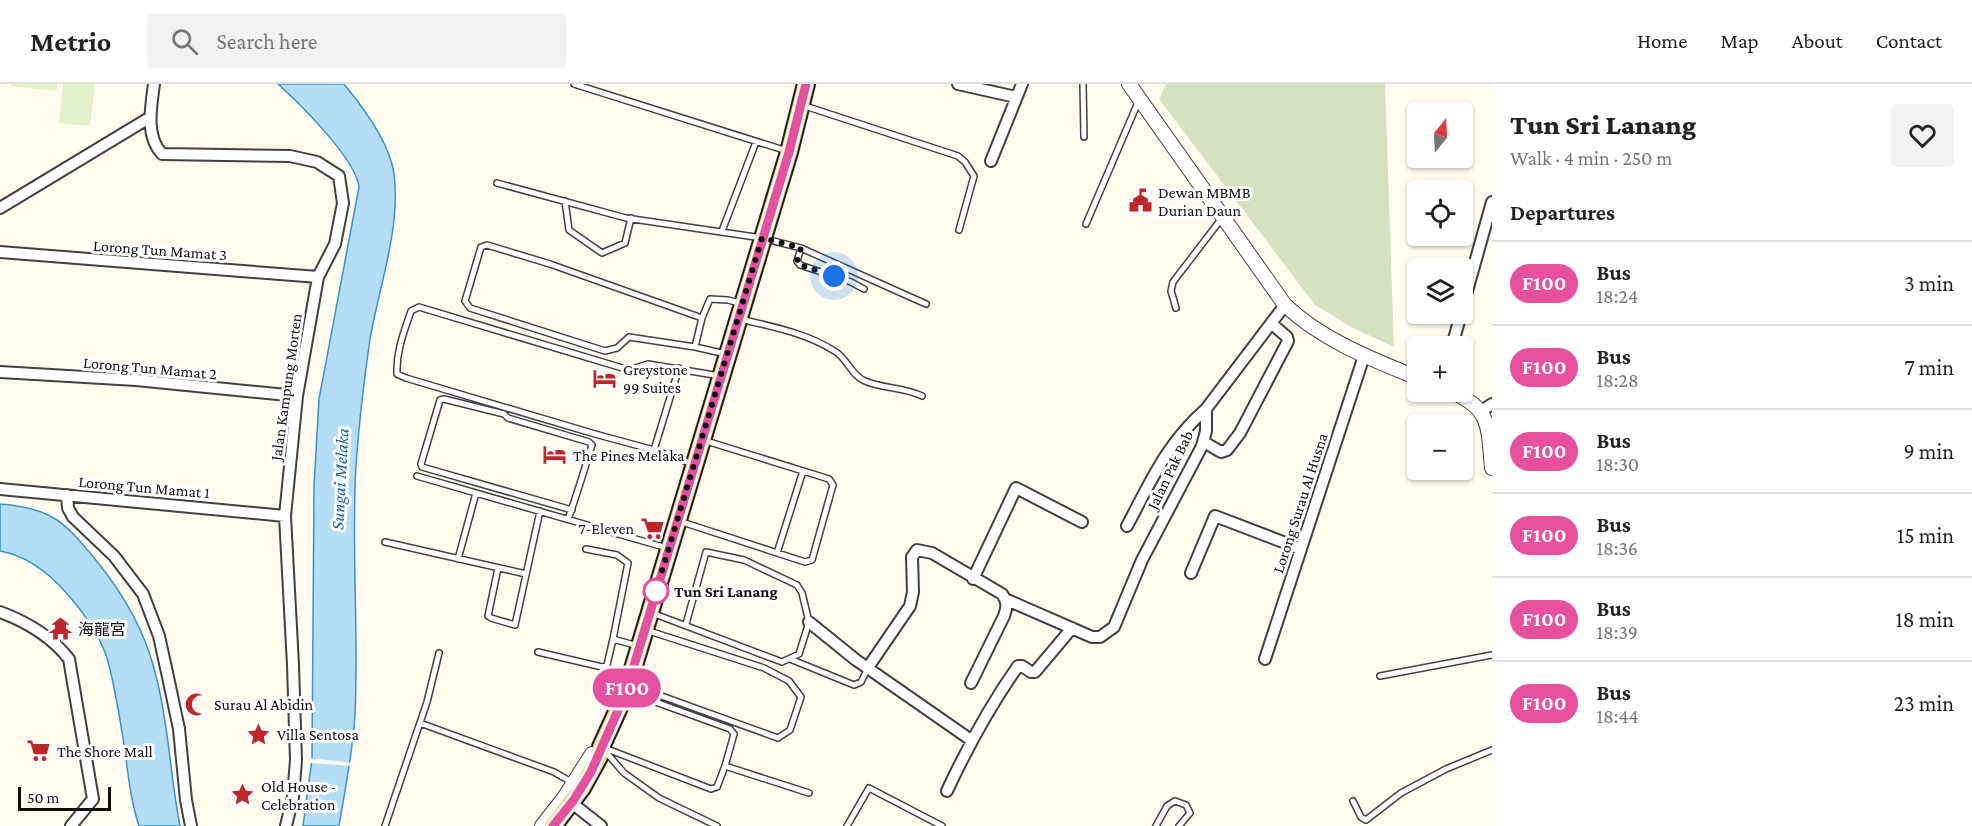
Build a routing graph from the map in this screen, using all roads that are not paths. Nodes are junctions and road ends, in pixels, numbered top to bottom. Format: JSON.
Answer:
{"nodes":[{"id":1,"x":154,"y":84,"type":"edge"},
{"id":2,"x":574,"y":84,"type":"edge"},
{"id":3,"x":806,"y":84,"type":"edge"},
{"id":4,"x":958,"y":84,"type":"edge"},
{"id":5,"x":1022,"y":84,"type":"edge"},
{"id":6,"x":1083,"y":84,"type":"edge"},
{"id":7,"x":1129,"y":84,"type":"edge"},
{"id":8,"x":1016,"y":97,"type":"junction"},
{"id":9,"x":1140,"y":98,"type":"junction"},
{"id":10,"x":801,"y":105,"type":"junction"},
{"id":11,"x":149,"y":118,"type":"junction"},
{"id":12,"x":1084,"y":137,"type":"dead end"},
{"id":13,"x":756,"y":142,"type":"junction"},
{"id":14,"x":789,"y":152,"type":"junction"},
{"id":15,"x":991,"y":161,"type":"dead end"},
{"id":16,"x":497,"y":183,"type":"dead end"},
{"id":17,"x":565,"y":201,"type":"junction"},
{"id":18,"x":1492,"y":202,"type":"edge"},
{"id":19,"x":0,"y":208,"type":"edge"},
{"id":20,"x":1223,"y":217,"type":"junction"},
{"id":21,"x":631,"y":218,"type":"junction"},
{"id":22,"x":1086,"y":224,"type":"dead end"},
{"id":23,"x":959,"y":230,"type":"dead end"},
{"id":24,"x":722,"y":231,"type":"junction"},
{"id":25,"x":762,"y":238,"type":"junction"},
{"id":26,"x":801,"y":248,"type":"junction"},
{"id":27,"x":0,"y":252,"type":"edge"},
{"id":28,"x":1473,"y":270,"type":"edge"},
{"id":29,"x":318,"y":277,"type":"junction"},
{"id":30,"x":864,"y":289,"type":"dead end"},
{"id":31,"x":926,"y":304,"type":"dead end"},
{"id":32,"x":1285,"y":305,"type":"junction"},
{"id":33,"x":1176,"y":308,"type":"dead end"},
{"id":34,"x":741,"y":312,"type":"junction"},
{"id":35,"x":702,"y":318,"type":"junction"},
{"id":36,"x":1271,"y":323,"type":"junction"},
{"id":37,"x":695,"y":347,"type":"junction"},
{"id":38,"x":728,"y":354,"type":"junction"},
{"id":39,"x":1364,"y":356,"type":"junction"},
{"id":40,"x":680,"y":368,"type":"junction"},
{"id":41,"x":0,"y":372,"type":"edge"},
{"id":42,"x":1407,"y":374,"type":"edge"},
{"id":43,"x":721,"y":376,"type":"junction"},
{"id":44,"x":297,"y":396,"type":"junction"},
{"id":45,"x":922,"y":396,"type":"dead end"},
{"id":46,"x":1473,"y":401,"type":"edge"},
{"id":47,"x":1487,"y":407,"type":"edge"},
{"id":48,"x":1206,"y":409,"type":"junction"},
{"id":49,"x":702,"y":440,"type":"junction"},
{"id":50,"x":1204,"y":442,"type":"junction"},
{"id":51,"x":654,"y":450,"type":"junction"},
{"id":52,"x":694,"y":464,"type":"junction"},
{"id":53,"x":1492,"y":468,"type":"edge"},
{"id":54,"x":803,"y":471,"type":"junction"},
{"id":55,"x":417,"y":476,"type":"dead end"},
{"id":56,"x":0,"y":489,"type":"edge"},
{"id":57,"x":476,"y":493,"type":"junction"},
{"id":58,"x":67,"y":495,"type":"junction"},
{"id":59,"x":572,"y":510,"type":"junction"},
{"id":60,"x":540,"y":511,"type":"junction"},
{"id":61,"x":285,"y":516,"type":"junction"},
{"id":62,"x":568,"y":519,"type":"junction"},
{"id":63,"x":676,"y":521,"type":"junction"},
{"id":64,"x":1082,"y":522,"type":"dead end"},
{"id":65,"x":1127,"y":526,"type":"dead end"},
{"id":66,"x":385,"y":542,"type":"dead end"},
{"id":67,"x":668,"y":548,"type":"junction"},
{"id":68,"x":586,"y":549,"type":"dead end"},
{"id":69,"x":1301,"y":549,"type":"junction"},
{"id":70,"x":777,"y":553,"type":"junction"},
{"id":71,"x":458,"y":559,"type":"junction"},
{"id":72,"x":498,"y":568,"type":"junction"},
{"id":73,"x":1191,"y":573,"type":"dead end"},
{"id":74,"x":526,"y":574,"type":"junction"},
{"id":75,"x":973,"y":579,"type":"junction"},
{"id":76,"x":1005,"y":599,"type":"junction"},
{"id":77,"x":0,"y":612,"type":"edge"},
{"id":78,"x":650,"y":613,"type":"junction"},
{"id":79,"x":809,"y":622,"type":"junction"},
{"id":80,"x":686,"y":624,"type":"junction"},
{"id":81,"x":1072,"y":628,"type":"junction"},
{"id":82,"x":645,"y":629,"type":"junction"},
{"id":83,"x":613,"y":639,"type":"junction"},
{"id":84,"x":640,"y":647,"type":"junction"},
{"id":85,"x":538,"y":652,"type":"dead end"},
{"id":86,"x":439,"y":653,"type":"dead end"},
{"id":87,"x":1492,"y":656,"type":"edge"},
{"id":88,"x":1265,"y":659,"type":"dead end"},
{"id":89,"x":790,"y":660,"type":"junction"},
{"id":90,"x":869,"y":666,"type":"junction"},
{"id":91,"x":1380,"y":676,"type":"dead end"},
{"id":92,"x":971,"y":683,"type":"dead end"},
{"id":93,"x":627,"y":688,"type":"junction"},
{"id":94,"x":420,"y":723,"type":"junction"},
{"id":95,"x":971,"y":740,"type":"junction"},
{"id":96,"x":601,"y":747,"type":"junction"},
{"id":97,"x":1492,"y":750,"type":"edge"},
{"id":98,"x":725,"y":766,"type":"junction"},
{"id":99,"x":578,"y":786,"type":"junction"},
{"id":100,"x":947,"y":791,"type":"dead end"},
{"id":101,"x":809,"y":793,"type":"dead end"},
{"id":102,"x":568,"y":800,"type":"junction"},
{"id":103,"x":1353,"y":801,"type":"dead end"},
{"id":104,"x":71,"y":826,"type":"edge"},
{"id":105,"x":191,"y":826,"type":"edge"},
{"id":106,"x":286,"y":826,"type":"edge"},
{"id":107,"x":385,"y":826,"type":"edge"},
{"id":108,"x":542,"y":826,"type":"edge"},
{"id":109,"x":553,"y":826,"type":"edge"},
{"id":110,"x":601,"y":826,"type":"edge"},
{"id":111,"x":717,"y":826,"type":"edge"},
{"id":112,"x":847,"y":826,"type":"edge"},
{"id":113,"x":942,"y":826,"type":"edge"},
{"id":114,"x":1156,"y":826,"type":"edge"},
{"id":115,"x":1179,"y":826,"type":"edge"}],
"edges":[{"from":1,"to":11,"type":"street"},
{"from":2,"to":13,"type":"lane"},
{"from":3,"to":10,"type":"main road"},
{"from":4,"to":8,"type":"street"},
{"from":5,"to":8,"type":"street"},
{"from":6,"to":12,"type":"lane"},
{"from":7,"to":9,"type":"street"},
{"from":8,"to":15,"type":"street"},
{"from":9,"to":20,"type":"street"},
{"from":9,"to":22,"type":"lane"},
{"from":10,"to":14,"type":"main road"},
{"from":10,"to":23,"type":"lane"},
{"from":11,"to":19,"type":"street"},
{"from":11,"to":29,"type":"street","name":"Jalan Kampung Morten"},
{"from":13,"to":14,"type":"lane"},
{"from":13,"to":24,"type":"lane"},
{"from":14,"to":25,"type":"main road"},
{"from":16,"to":17,"type":"lane"},
{"from":17,"to":21,"type":"lane"},
{"from":17,"to":21,"type":"lane"},
{"from":18,"to":28,"type":"street"},
{"from":20,"to":32,"type":"street"},
{"from":20,"to":33,"type":"lane"},
{"from":21,"to":24,"type":"lane"},
{"from":24,"to":25,"type":"lane"},
{"from":25,"to":26,"type":"lane"},
{"from":25,"to":34,"type":"main road"},
{"from":26,"to":30,"type":"lane"},
{"from":26,"to":31,"type":"lane"},
{"from":27,"to":29,"type":"street","name":"Lorong Tun Mamat 3"},
{"from":29,"to":44,"type":"street","name":"Jalan Kampung Morten"},
{"from":32,"to":36,"type":"street"},
{"from":32,"to":39,"type":"street"},
{"from":34,"to":35,"type":"lane"},
{"from":34,"to":38,"type":"main road"},
{"from":34,"to":45,"type":"lane"},
{"from":35,"to":37,"type":"lane"},
{"from":35,"to":37,"type":"lane"},
{"from":36,"to":48,"type":"street"},
{"from":36,"to":50,"type":"street"},
{"from":37,"to":38,"type":"lane"},
{"from":38,"to":43,"type":"main road"},
{"from":39,"to":42,"type":"street"},
{"from":39,"to":69,"type":"street","name":"Lorong Surau Al Husna"},
{"from":40,"to":43,"type":"lane"},
{"from":40,"to":51,"type":"lane"},
{"from":40,"to":51,"type":"lane"},
{"from":41,"to":44,"type":"street","name":"Lorong Tun Mamat 2"},
{"from":43,"to":49,"type":"main road"},
{"from":44,"to":61,"type":"street","name":"Jalan Kampung Morten"},
{"from":46,"to":47,"type":"street"},
{"from":47,"to":53,"type":"street"},
{"from":48,"to":50,"type":"street","name":"Jalan Pak Bab"},
{"from":48,"to":65,"type":"street"},
{"from":49,"to":52,"type":"main road"},
{"from":49,"to":54,"type":"lane"},
{"from":50,"to":81,"type":"street","name":"Jalan Pak Bab"},
{"from":51,"to":52,"type":"lane"},
{"from":52,"to":63,"type":"main road"},
{"from":54,"to":70,"type":"lane"},
{"from":54,"to":70,"type":"lane"},
{"from":55,"to":57,"type":"lane"},
{"from":56,"to":58,"type":"street","name":"Lorong Tun Mamat 1"},
{"from":57,"to":60,"type":"lane"},
{"from":57,"to":71,"type":"lane"},
{"from":58,"to":61,"type":"street","name":"Lorong Tun Mamat 1"},
{"from":58,"to":105,"type":"street"},
{"from":59,"to":59,"type":"lane"},
{"from":59,"to":62,"type":"lane"},
{"from":60,"to":62,"type":"lane"},
{"from":60,"to":74,"type":"lane"},
{"from":61,"to":106,"type":"street","name":"Jalan Kampung Morten"},
{"from":62,"to":67,"type":"lane"},
{"from":63,"to":67,"type":"main road"},
{"from":63,"to":70,"type":"lane"},
{"from":64,"to":75,"type":"street"},
{"from":66,"to":71,"type":"lane"},
{"from":67,"to":78,"type":"main road"},
{"from":68,"to":83,"type":"lane"},
{"from":69,"to":73,"type":"street"},
{"from":69,"to":88,"type":"street","name":"Lorong Surau Al Husna"},
{"from":71,"to":72,"type":"lane"},
{"from":72,"to":74,"type":"lane"},
{"from":72,"to":74,"type":"lane"},
{"from":75,"to":76,"type":"street"},
{"from":75,"to":90,"type":"street"},
{"from":76,"to":81,"type":"street"},
{"from":76,"to":92,"type":"street"},
{"from":77,"to":104,"type":"street"},
{"from":78,"to":80,"type":"lane"},
{"from":78,"to":82,"type":"main road"},
{"from":79,"to":80,"type":"lane"},
{"from":79,"to":89,"type":"lane"},
{"from":79,"to":90,"type":"street"},
{"from":80,"to":89,"type":"lane"},
{"from":81,"to":95,"type":"street"},
{"from":82,"to":84,"type":"main road"},
{"from":82,"to":93,"type":"lane"},
{"from":83,"to":84,"type":"lane"},
{"from":83,"to":85,"type":"lane"},
{"from":84,"to":93,"type":"main road"},
{"from":86,"to":94,"type":"lane"},
{"from":87,"to":91,"type":"lane"},
{"from":89,"to":90,"type":"lane"},
{"from":90,"to":95,"type":"street"},
{"from":93,"to":96,"type":"main road"},
{"from":93,"to":98,"type":"lane"},
{"from":94,"to":99,"type":"lane"},
{"from":94,"to":107,"type":"lane"},
{"from":95,"to":100,"type":"street"},
{"from":96,"to":98,"type":"lane"},
{"from":96,"to":99,"type":"main road"},
{"from":96,"to":111,"type":"lane"},
{"from":97,"to":103,"type":"lane"},
{"from":98,"to":101,"type":"lane"},
{"from":99,"to":102,"type":"main road"},
{"from":102,"to":108,"type":"street"},
{"from":102,"to":109,"type":"main road"},
{"from":102,"to":110,"type":"street"},
{"from":112,"to":113,"type":"lane"},
{"from":114,"to":115,"type":"lane"}]}
